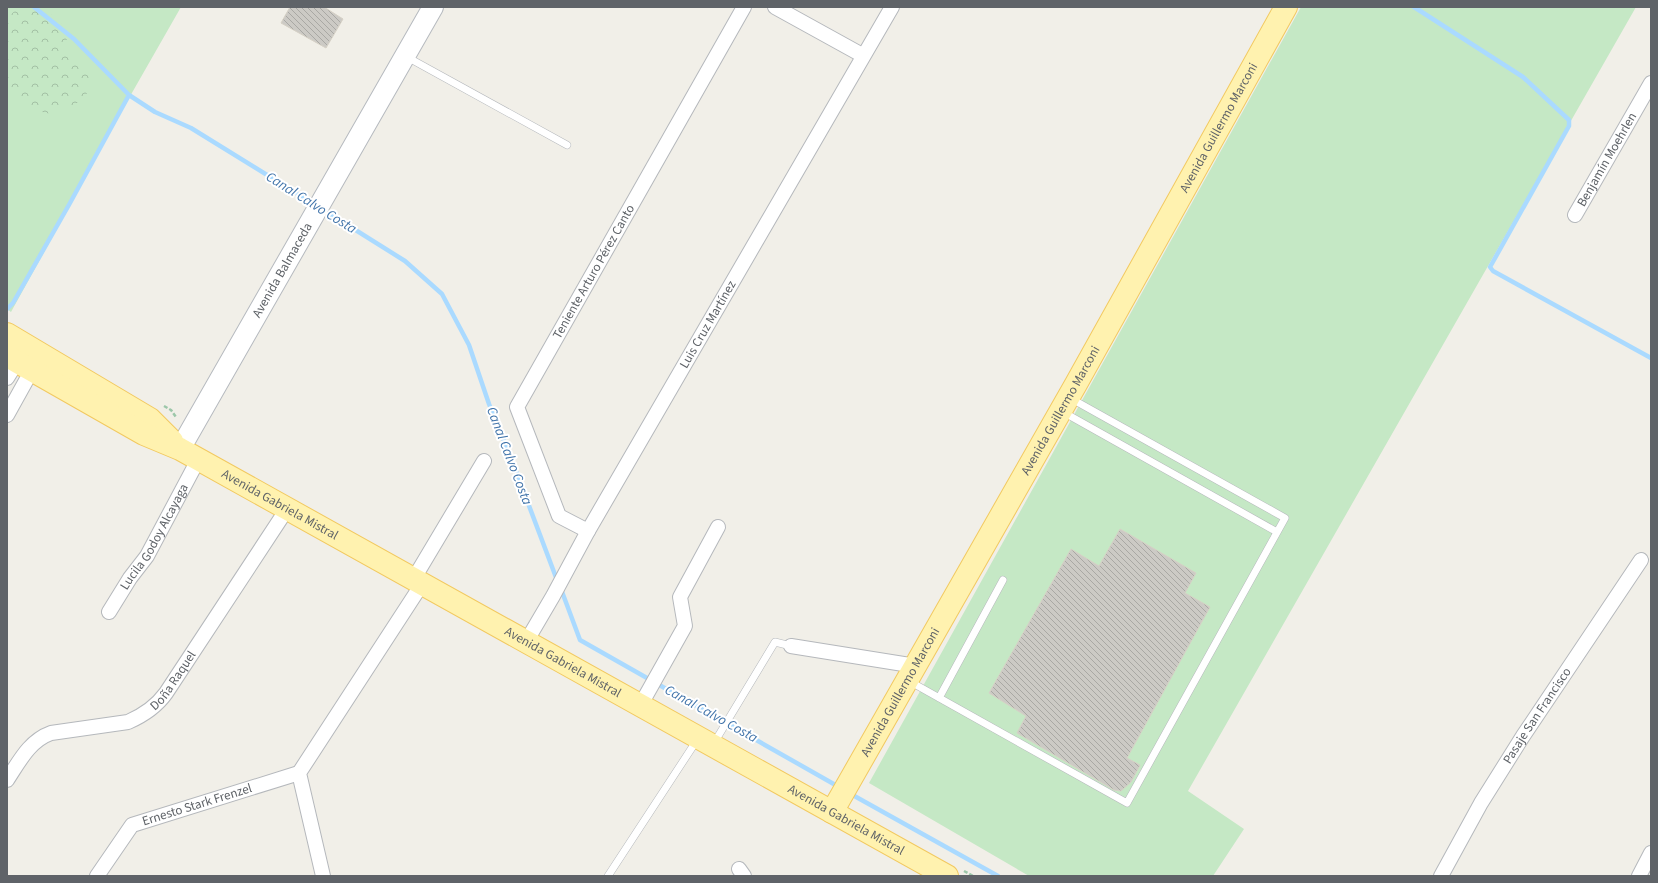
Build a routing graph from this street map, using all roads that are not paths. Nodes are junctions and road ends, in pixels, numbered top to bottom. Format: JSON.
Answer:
{"nodes":[{"id":1,"x":433,"y":7,"type":"edge"},
{"id":2,"x":744,"y":7,"type":"edge"},
{"id":3,"x":775,"y":7,"type":"edge"},
{"id":4,"x":892,"y":7,"type":"edge"},
{"id":5,"x":1286,"y":7,"type":"edge"},
{"id":6,"x":405,"y":55,"type":"junction"},
{"id":7,"x":862,"y":55,"type":"junction"},
{"id":8,"x":1651,"y":82,"type":"edge"},
{"id":9,"x":567,"y":145,"type":"dead end"},
{"id":10,"x":1575,"y":215,"type":"dead end"},
{"id":11,"x":7,"y":334,"type":"edge"},
{"id":12,"x":16,"y":367,"type":"edge"},
{"id":13,"x":1065,"y":404,"type":"junction"},
{"id":14,"x":7,"y":415,"type":"edge"},
{"id":15,"x":180,"y":449,"type":"junction"},
{"id":16,"x":198,"y":460,"type":"junction"},
{"id":17,"x":484,"y":460,"type":"dead end"},
{"id":18,"x":287,"y":509,"type":"junction"},
{"id":19,"x":718,"y":527,"type":"dead end"},
{"id":20,"x":588,"y":531,"type":"junction"},
{"id":21,"x":1277,"y":532,"type":"junction"},
{"id":22,"x":1641,"y":560,"type":"dead end"},
{"id":23,"x":1003,"y":580,"type":"dead end"},
{"id":24,"x":418,"y":582,"type":"junction"},
{"id":25,"x":109,"y":612,"type":"dead end"},
{"id":26,"x":526,"y":642,"type":"junction"},
{"id":27,"x":791,"y":646,"type":"joint"},
{"id":28,"x":912,"y":673,"type":"junction"},
{"id":29,"x":644,"y":698,"type":"junction"},
{"id":30,"x":939,"y":698,"type":"junction"},
{"id":31,"x":710,"y":739,"type":"junction"},
{"id":32,"x":299,"y":773,"type":"junction"},
{"id":33,"x":7,"y":780,"type":"edge"},
{"id":34,"x":840,"y":799,"type":"junction"},
{"id":35,"x":1651,"y":853,"type":"edge"},
{"id":36,"x":98,"y":876,"type":"edge"},
{"id":37,"x":322,"y":876,"type":"edge"},
{"id":38,"x":608,"y":876,"type":"edge"},
{"id":39,"x":947,"y":876,"type":"edge"},
{"id":40,"x":1441,"y":876,"type":"edge"},
{"id":41,"x":1639,"y":876,"type":"edge"}],
"edges":[{"from":1,"to":6,"type":"main road","name":"Avenida Balmaceda"},
{"from":2,"to":20,"type":"street","name":"Teniente Arturo Pérez Canto"},
{"from":3,"to":7,"type":"street"},
{"from":4,"to":7,"type":"street","name":"Luis Cruz Martínez"},
{"from":5,"to":13,"type":"main road","name":"Avenida Guillermo Marconi"},
{"from":6,"to":9,"type":"lane"},
{"from":6,"to":15,"type":"main road","name":"Avenida Balmaceda"},
{"from":7,"to":20,"type":"street","name":"Luis Cruz Martínez"},
{"from":8,"to":10,"type":"street","name":"Benjamín Moehrlen"},
{"from":11,"to":15,"type":"main road","name":"Avenida Gabriela Mistral"},
{"from":12,"to":14,"type":"street"},
{"from":12,"to":15,"type":"main road","name":"Avenida Gabriela Mistral"},
{"from":13,"to":21,"type":"lane"},
{"from":13,"to":21,"type":"lane"},
{"from":13,"to":28,"type":"main road","name":"Avenida Guillermo Marconi"},
{"from":15,"to":16,"type":"main road","name":"Avenida Gabriela Mistral"},
{"from":16,"to":18,"type":"main road","name":"Avenida Gabriela Mistral"},
{"from":16,"to":25,"type":"street","name":"Lucila Godoy Alcayaga"},
{"from":17,"to":24,"type":"street"},
{"from":18,"to":24,"type":"main road","name":"Avenida Gabriela Mistral"},
{"from":18,"to":33,"type":"street","name":"Doña Raquel"},
{"from":19,"to":29,"type":"street"},
{"from":20,"to":26,"type":"street","name":"Luis Cruz Martínez"},
{"from":21,"to":30,"type":"lane"},
{"from":22,"to":40,"type":"street","name":"Pasaje San Francisco"},
{"from":23,"to":30,"type":"lane"},
{"from":24,"to":26,"type":"main road","name":"Avenida Gabriela Mistral"},
{"from":24,"to":32,"type":"street"},
{"from":26,"to":29,"type":"main road","name":"Avenida Gabriela Mistral"},
{"from":27,"to":28,"type":"street"},
{"from":27,"to":31,"type":"lane"},
{"from":28,"to":30,"type":"lane"},
{"from":28,"to":34,"type":"main road","name":"Avenida Guillermo Marconi"},
{"from":29,"to":31,"type":"main road","name":"Avenida Gabriela Mistral"},
{"from":31,"to":34,"type":"main road","name":"Avenida Gabriela Mistral"},
{"from":31,"to":38,"type":"lane"},
{"from":32,"to":36,"type":"street","name":"Ernesto Stark Frenzel"},
{"from":32,"to":37,"type":"street"},
{"from":34,"to":39,"type":"main road","name":"Avenida Gabriela Mistral"},
{"from":35,"to":41,"type":"street"}]}
